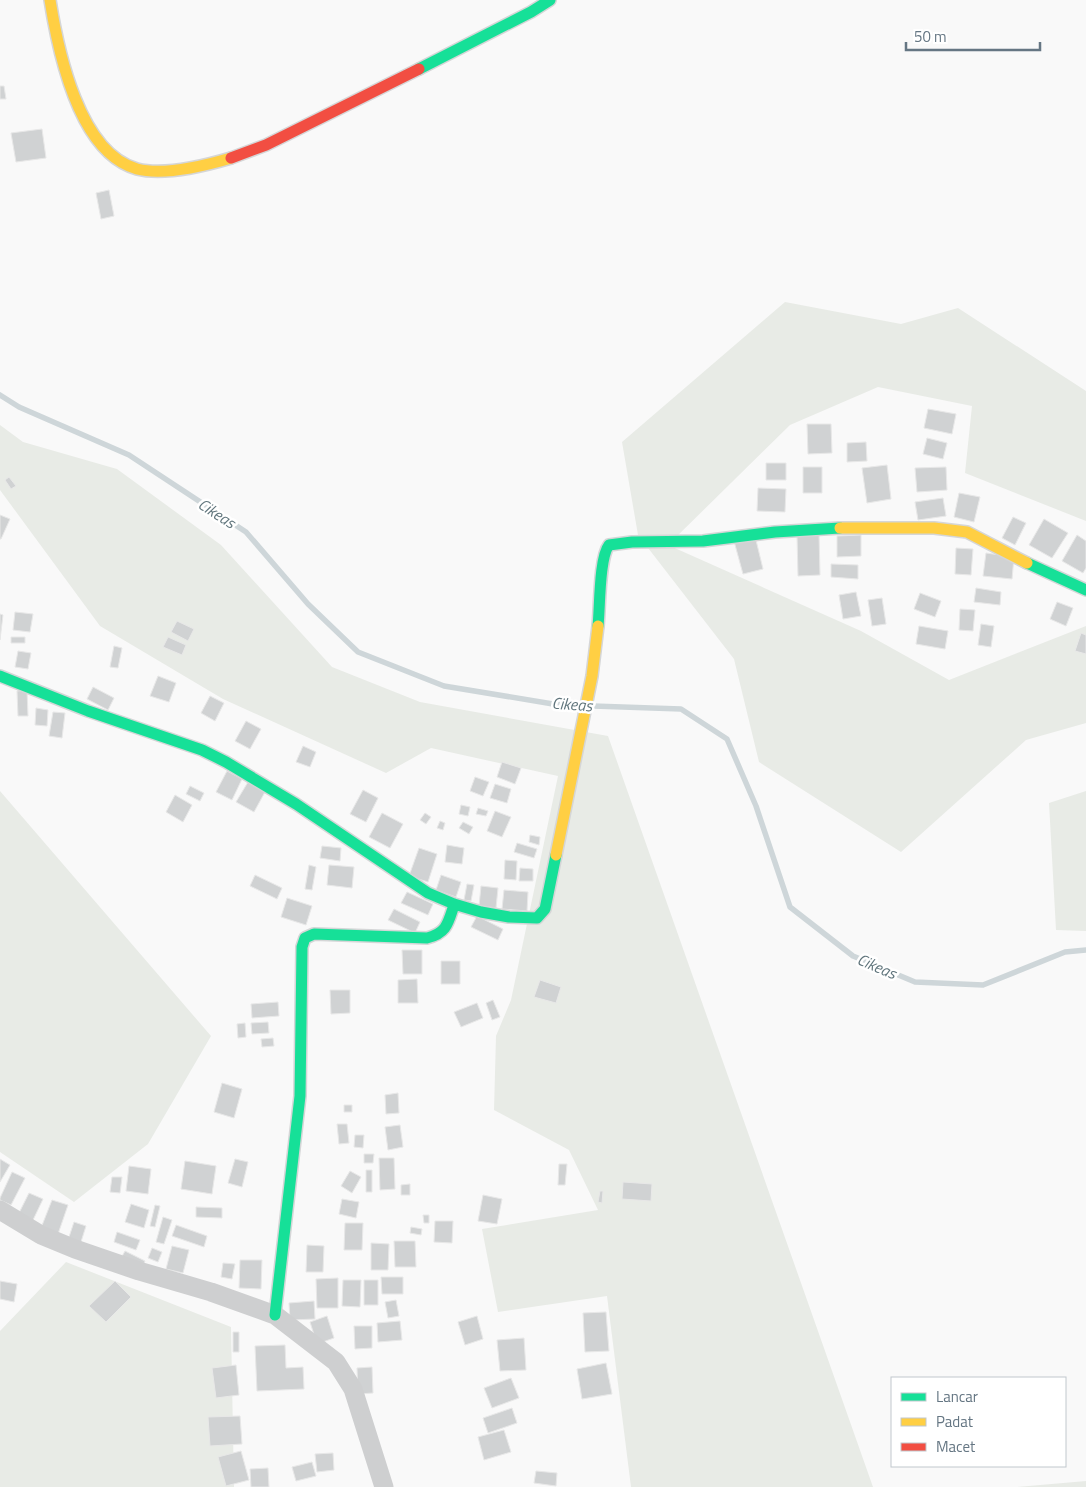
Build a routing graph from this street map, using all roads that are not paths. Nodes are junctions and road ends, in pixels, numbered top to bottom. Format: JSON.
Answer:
{"nodes":[{"id":1,"x":50,"y":0,"type":"edge"},
{"id":2,"x":550,"y":0,"type":"edge"},
{"id":3,"x":1086,"y":590,"type":"edge"},
{"id":4,"x":0,"y":676,"type":"edge"},
{"id":5,"x":454,"y":905,"type":"junction"},
{"id":6,"x":0,"y":1210,"type":"edge"},
{"id":7,"x":275,"y":1315,"type":"junction"},
{"id":8,"x":384,"y":1487,"type":"edge"}],
"edges":[{"from":1,"to":2,"type":"street"},
{"from":3,"to":5,"type":"street"},
{"from":4,"to":5,"type":"street"},
{"from":5,"to":7,"type":"street"},
{"from":6,"to":7,"type":"street"},
{"from":7,"to":8,"type":"street"}]}
